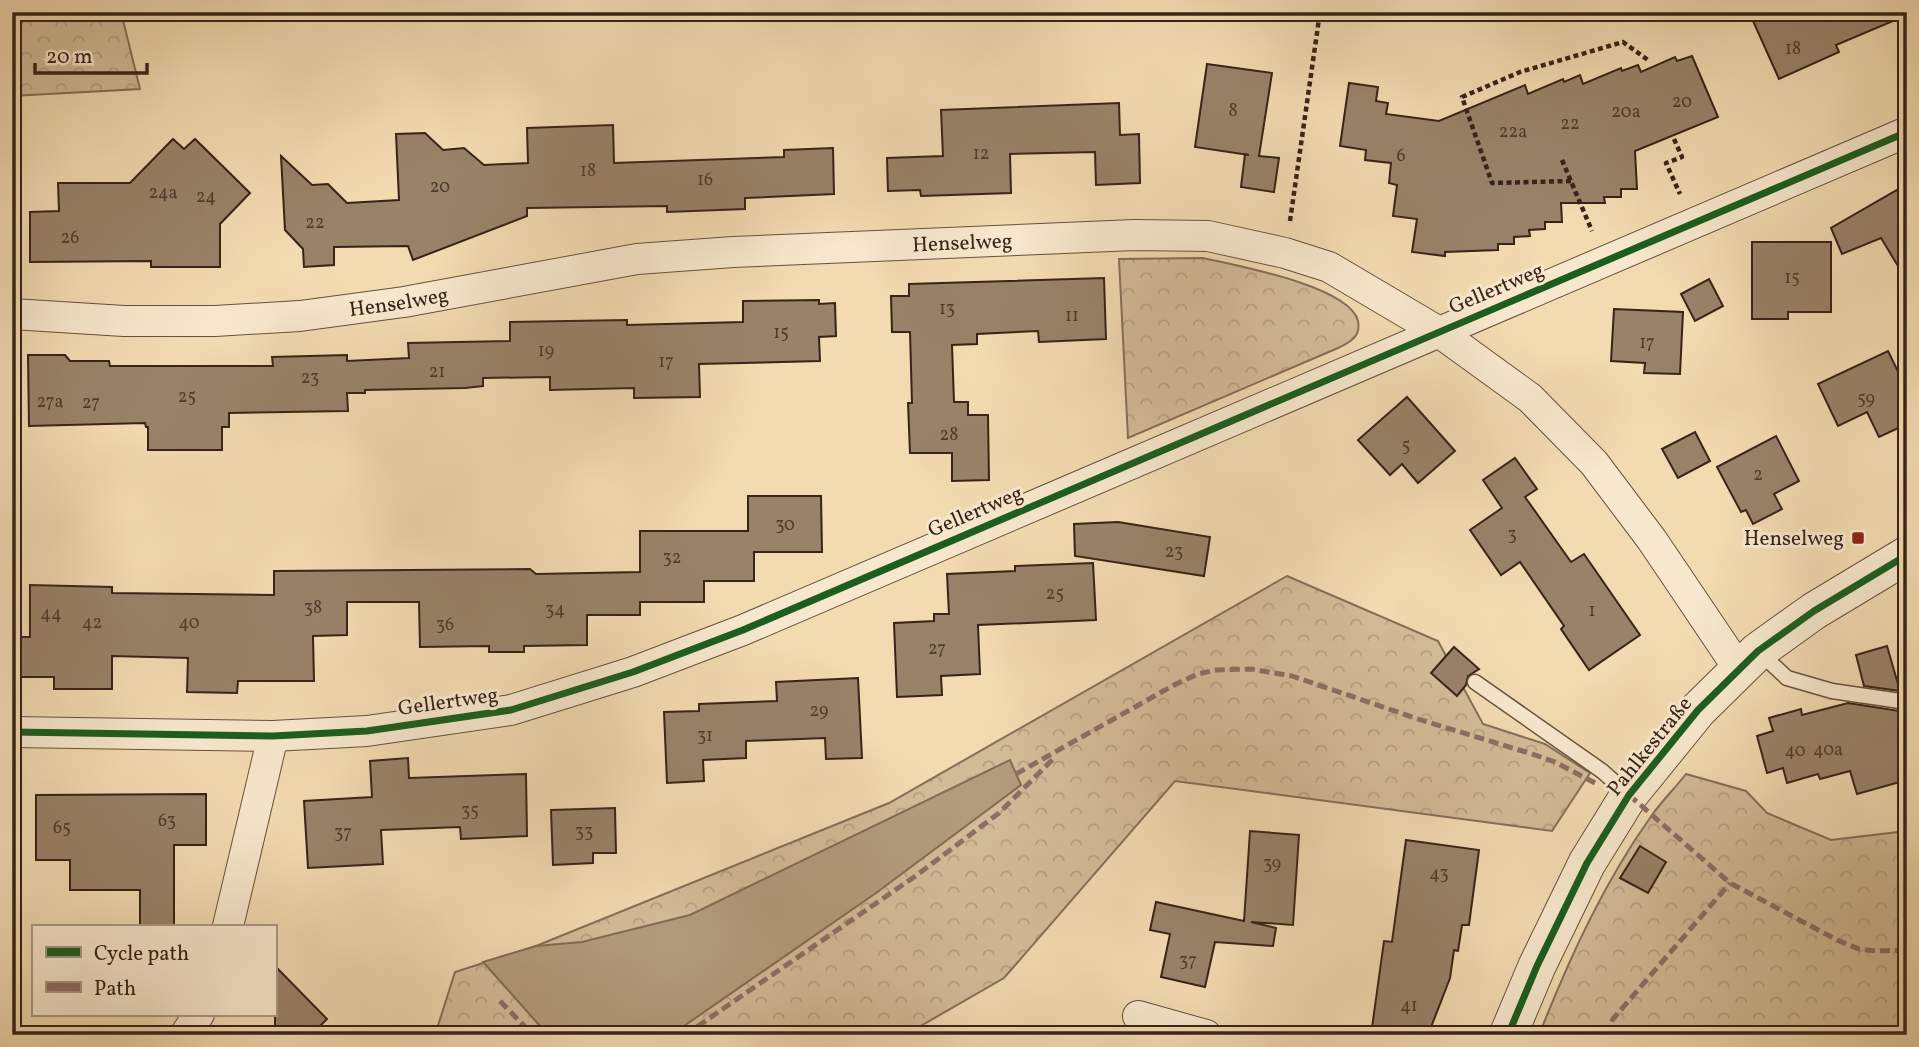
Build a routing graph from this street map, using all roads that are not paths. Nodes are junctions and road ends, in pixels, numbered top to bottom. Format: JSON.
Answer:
{"nodes":[{"id":1,"x":1907,"y":132,"type":"edge"},
{"id":2,"x":12,"y":314,"type":"edge"},
{"id":3,"x":1439,"y":332,"type":"junction"},
{"id":4,"x":1907,"y":555,"type":"edge"},
{"id":5,"x":1749,"y":660,"type":"junction"},
{"id":6,"x":1475,"y":682,"type":"dead end"},
{"id":7,"x":1907,"y":702,"type":"edge"},
{"id":8,"x":12,"y":732,"type":"edge"},
{"id":9,"x":273,"y":736,"type":"junction"},
{"id":10,"x":1629,"y":795,"type":"junction"},
{"id":11,"x":228,"y":925,"type":"edge"},
{"id":12,"x":198,"y":1016,"type":"edge"},
{"id":13,"x":1138,"y":1016,"type":"dead end"},
{"id":14,"x":185,"y":1035,"type":"edge"},
{"id":15,"x":1206,"y":1035,"type":"edge"},
{"id":16,"x":1508,"y":1035,"type":"edge"}],
"edges":[{"from":1,"to":3,"type":"street","name":"Gellertweg"},
{"from":2,"to":3,"type":"street","name":"Henselweg"},
{"from":3,"to":5,"type":"street","name":"Henselweg"},
{"from":3,"to":9,"type":"street","name":"Gellertweg"},
{"from":4,"to":5,"type":"street","name":"Pahlkestraße"},
{"from":5,"to":7,"type":"lane"},
{"from":5,"to":10,"type":"street","name":"Pahlkestraße"},
{"from":6,"to":10,"type":"lane"},
{"from":8,"to":9,"type":"street","name":"Gellertweg"},
{"from":9,"to":11,"type":"street"},
{"from":10,"to":16,"type":"street","name":"Pahlkestraße"},
{"from":12,"to":14,"type":"street"},
{"from":13,"to":15,"type":"street"}]}
